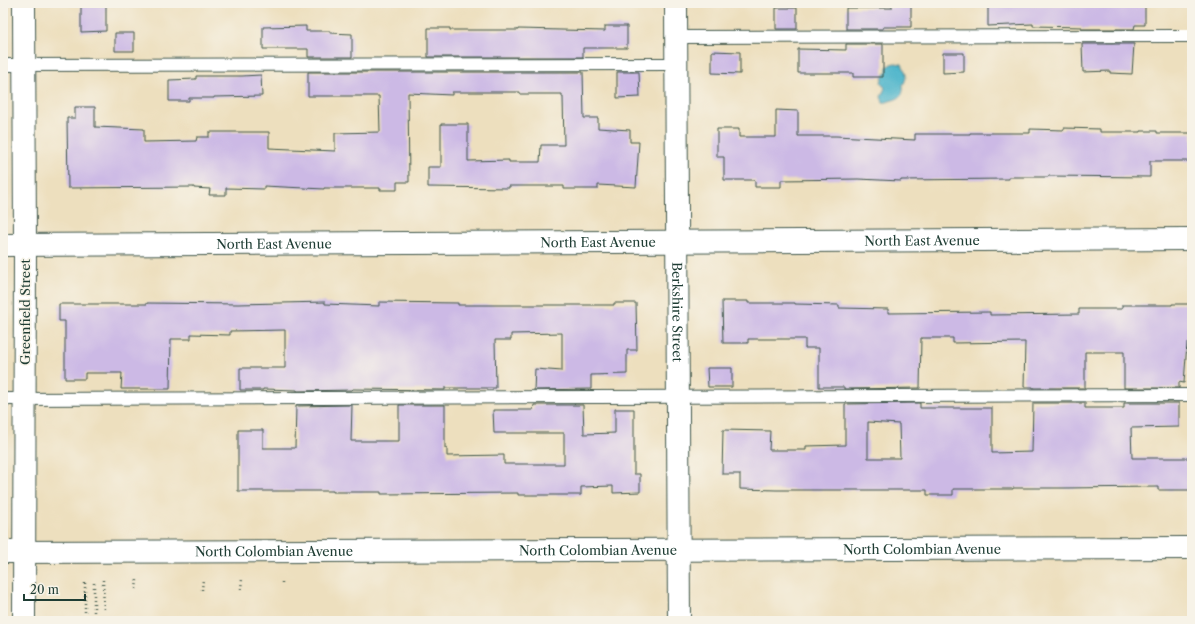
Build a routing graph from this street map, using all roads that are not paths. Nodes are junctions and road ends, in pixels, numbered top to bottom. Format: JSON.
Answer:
{"nodes":[{"id":1,"x":24,"y":3,"type":"edge"},
{"id":2,"x":676,"y":3,"type":"edge"},
{"id":3,"x":1192,"y":36,"type":"edge"},
{"id":4,"x":676,"y":37,"type":"junction"},
{"id":5,"x":676,"y":64,"type":"junction"},
{"id":6,"x":13,"y":65,"type":"edge"},
{"id":7,"x":1192,"y":239,"type":"edge"},
{"id":8,"x":677,"y":242,"type":"junction"},
{"id":9,"x":3,"y":245,"type":"edge"},
{"id":10,"x":25,"y":245,"type":"junction"},
{"id":11,"x":1192,"y":395,"type":"edge"},
{"id":12,"x":678,"y":397,"type":"junction"},
{"id":13,"x":3,"y":399,"type":"edge"},
{"id":14,"x":25,"y":399,"type":"junction"},
{"id":15,"x":1192,"y":548,"type":"edge"},
{"id":16,"x":679,"y":550,"type":"junction"},
{"id":17,"x":3,"y":552,"type":"edge"},
{"id":18,"x":25,"y":552,"type":"junction"},
{"id":19,"x":24,"y":621,"type":"edge"},
{"id":20,"x":679,"y":621,"type":"edge"}],
"edges":[{"from":1,"to":6,"type":"street","name":"Greenfield Street"},
{"from":2,"to":4,"type":"street","name":"Berkshire Street"},
{"from":3,"to":4,"type":"lane"},
{"from":4,"to":5,"type":"street","name":"Berkshire Street"},
{"from":5,"to":6,"type":"lane"},
{"from":5,"to":8,"type":"street","name":"Berkshire Street"},
{"from":6,"to":10,"type":"street","name":"Greenfield Street"},
{"from":7,"to":8,"type":"street","name":"North East Avenue"},
{"from":8,"to":10,"type":"street","name":"North East Avenue"},
{"from":8,"to":12,"type":"street","name":"Berkshire Street"},
{"from":9,"to":10,"type":"street","name":"North East Avenue"},
{"from":10,"to":14,"type":"street","name":"Greenfield Street"},
{"from":11,"to":12,"type":"lane"},
{"from":12,"to":14,"type":"lane"},
{"from":12,"to":16,"type":"street","name":"Berkshire Street"},
{"from":13,"to":14,"type":"lane"},
{"from":14,"to":18,"type":"street","name":"Greenfield Street"},
{"from":15,"to":16,"type":"street","name":"North Colombian Avenue"},
{"from":16,"to":18,"type":"street","name":"North Colombian Avenue"},
{"from":16,"to":20,"type":"street","name":"Berkshire Street"},
{"from":17,"to":18,"type":"street","name":"North Colombian Avenue"},
{"from":18,"to":19,"type":"street","name":"Greenfield Street"}]}
